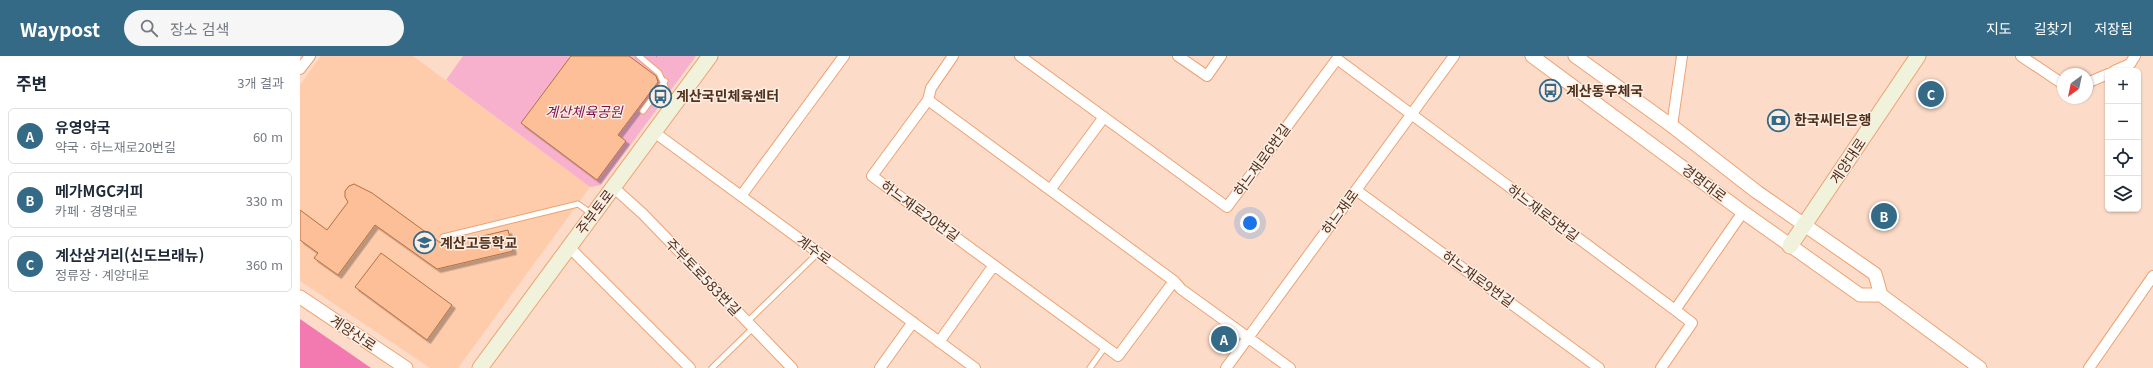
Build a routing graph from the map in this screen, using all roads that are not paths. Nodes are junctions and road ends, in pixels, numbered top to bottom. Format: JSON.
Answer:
{"nodes":[{"id":1,"x":309,"y":56,"type":"edge"},
{"id":2,"x":639,"y":56,"type":"edge"},
{"id":3,"x":710,"y":56,"type":"edge"},
{"id":4,"x":844,"y":56,"type":"edge"},
{"id":5,"x":953,"y":56,"type":"edge"},
{"id":6,"x":1020,"y":56,"type":"edge"},
{"id":7,"x":1178,"y":56,"type":"edge"},
{"id":8,"x":1221,"y":56,"type":"edge"},
{"id":9,"x":1454,"y":56,"type":"edge"},
{"id":10,"x":1532,"y":56,"type":"edge"},
{"id":11,"x":1575,"y":56,"type":"edge"},
{"id":12,"x":1682,"y":56,"type":"edge"},
{"id":13,"x":1918,"y":56,"type":"edge"},
{"id":14,"x":2021,"y":56,"type":"edge"},
{"id":15,"x":2135,"y":56,"type":"edge"},
{"id":16,"x":1334,"y":58,"type":"edge"},
{"id":17,"x":2121,"y":68,"type":"edge"},
{"id":18,"x":300,"y":69,"type":"edge"},
{"id":19,"x":2105,"y":75,"type":"edge"},
{"id":20,"x":2057,"y":80,"type":"edge"},
{"id":21,"x":2093,"y":80,"type":"edge"},
{"id":22,"x":664,"y":81,"type":"junction"},
{"id":23,"x":928,"y":100,"type":"junction"},
{"id":24,"x":673,"y":106,"type":"junction"},
{"id":25,"x":643,"y":111,"type":"dead end"},
{"id":26,"x":1411,"y":115,"type":"junction"},
{"id":27,"x":1104,"y":117,"type":"junction"},
{"id":28,"x":1672,"y":126,"type":"junction"},
{"id":29,"x":654,"y":132,"type":"junction"},
{"id":30,"x":613,"y":188,"type":"junction"},
{"id":31,"x":1050,"y":190,"type":"junction"},
{"id":32,"x":1356,"y":190,"type":"junction"},
{"id":33,"x":741,"y":196,"type":"junction"},
{"id":34,"x":1743,"y":212,"type":"junction"},
{"id":35,"x":593,"y":214,"type":"junction"},
{"id":36,"x":1805,"y":225,"type":"junction"},
{"id":37,"x":443,"y":237,"type":"dead end"},
{"id":38,"x":1790,"y":246,"type":"junction"},
{"id":39,"x":569,"y":247,"type":"junction"},
{"id":40,"x":818,"y":253,"type":"junction"},
{"id":41,"x":994,"y":265,"type":"junction"},
{"id":42,"x":2153,"y":276,"type":"edge"},
{"id":43,"x":1174,"y":281,"type":"junction"},
{"id":44,"x":1881,"y":296,"type":"junction"},
{"id":45,"x":300,"y":297,"type":"edge"},
{"id":46,"x":1675,"y":310,"type":"junction"},
{"id":47,"x":913,"y":322,"type":"junction"},
{"id":48,"x":750,"y":325,"type":"junction"},
{"id":49,"x":1248,"y":338,"type":"junction"},
{"id":50,"x":939,"y":342,"type":"junction"},
{"id":51,"x":1106,"y":347,"type":"junction"},
{"id":52,"x":1664,"y":367,"type":"edge"},
{"id":53,"x":406,"y":368,"type":"edge"},
{"id":54,"x":480,"y":368,"type":"edge"},
{"id":55,"x":690,"y":368,"type":"edge"},
{"id":56,"x":712,"y":368,"type":"edge"},
{"id":57,"x":792,"y":368,"type":"edge"},
{"id":58,"x":880,"y":368,"type":"edge"},
{"id":59,"x":975,"y":368,"type":"edge"},
{"id":60,"x":1090,"y":368,"type":"edge"},
{"id":61,"x":1226,"y":368,"type":"edge"},
{"id":62,"x":1290,"y":368,"type":"edge"},
{"id":63,"x":1599,"y":368,"type":"edge"},
{"id":64,"x":1980,"y":368,"type":"edge"},
{"id":65,"x":2089,"y":368,"type":"edge"}],
"edges":[{"from":1,"to":18,"type":"street"},
{"from":2,"to":22,"type":"lane"},
{"from":3,"to":24,"type":"main road","name":"주부토로"},
{"from":4,"to":33,"type":"street"},
{"from":5,"to":23,"type":"street"},
{"from":6,"to":27,"type":"street","name":"하느재로6번길"},
{"from":7,"to":8,"type":"street"},
{"from":9,"to":26,"type":"street","name":"하느재로"},
{"from":10,"to":34,"type":"street","name":"경명대로"},
{"from":11,"to":28,"type":"street","name":"경명대로"},
{"from":12,"to":28,"type":"street"},
{"from":13,"to":36,"type":"main road","name":"계양대로"},
{"from":14,"to":20,"type":"street"},
{"from":15,"to":17,"type":"street"},
{"from":16,"to":26,"type":"street","name":"하느재로6번길"},
{"from":16,"to":27,"type":"street","name":"하느재로6번길"},
{"from":19,"to":21,"type":"street"},
{"from":22,"to":24,"type":"lane"},
{"from":22,"to":25,"type":"lane"},
{"from":23,"to":31,"type":"street"},
{"from":23,"to":41,"type":"street","name":"하느재로20번길"},
{"from":24,"to":29,"type":"main road","name":"주부토로"},
{"from":26,"to":32,"type":"street","name":"하느재로"},
{"from":26,"to":46,"type":"street","name":"하느재로5번길"},
{"from":27,"to":31,"type":"street"},
{"from":28,"to":36,"type":"street","name":"경명대로"},
{"from":29,"to":30,"type":"main road","name":"주부토로"},
{"from":29,"to":33,"type":"street","name":"계수로"},
{"from":30,"to":35,"type":"main road","name":"주부토로"},
{"from":30,"to":48,"type":"street","name":"주부토로583번길"},
{"from":31,"to":43,"type":"street"},
{"from":32,"to":49,"type":"street","name":"하느재로"},
{"from":32,"to":63,"type":"street","name":"하느재로9번길"},
{"from":33,"to":40,"type":"street","name":"계수로"},
{"from":34,"to":38,"type":"street","name":"경명대로"},
{"from":34,"to":46,"type":"street"},
{"from":35,"to":37,"type":"lane"},
{"from":35,"to":39,"type":"main road","name":"주부토로"},
{"from":36,"to":38,"type":"main road","name":"계양대로"},
{"from":36,"to":44,"type":"street","name":"경명대로"},
{"from":38,"to":44,"type":"street","name":"경명대로"},
{"from":39,"to":54,"type":"main road","name":"주부토로"},
{"from":39,"to":55,"type":"street"},
{"from":40,"to":47,"type":"street","name":"계수로"},
{"from":40,"to":48,"type":"lane"},
{"from":41,"to":50,"type":"street"},
{"from":41,"to":51,"type":"street","name":"하느재로20번길"},
{"from":42,"to":65,"type":"street"},
{"from":43,"to":49,"type":"street"},
{"from":43,"to":51,"type":"street","name":"하느재로20번길"},
{"from":44,"to":64,"type":"street"},
{"from":45,"to":53,"type":"street","name":"계양산로"},
{"from":46,"to":52,"type":"street","name":"하느재로5번길"},
{"from":47,"to":50,"type":"street","name":"계수로"},
{"from":47,"to":58,"type":"street"},
{"from":48,"to":56,"type":"lane"},
{"from":48,"to":57,"type":"street","name":"주부토로583번길"},
{"from":49,"to":61,"type":"street","name":"하느재로"},
{"from":49,"to":62,"type":"street"},
{"from":50,"to":59,"type":"street","name":"계수로"},
{"from":51,"to":60,"type":"lane"}]}
